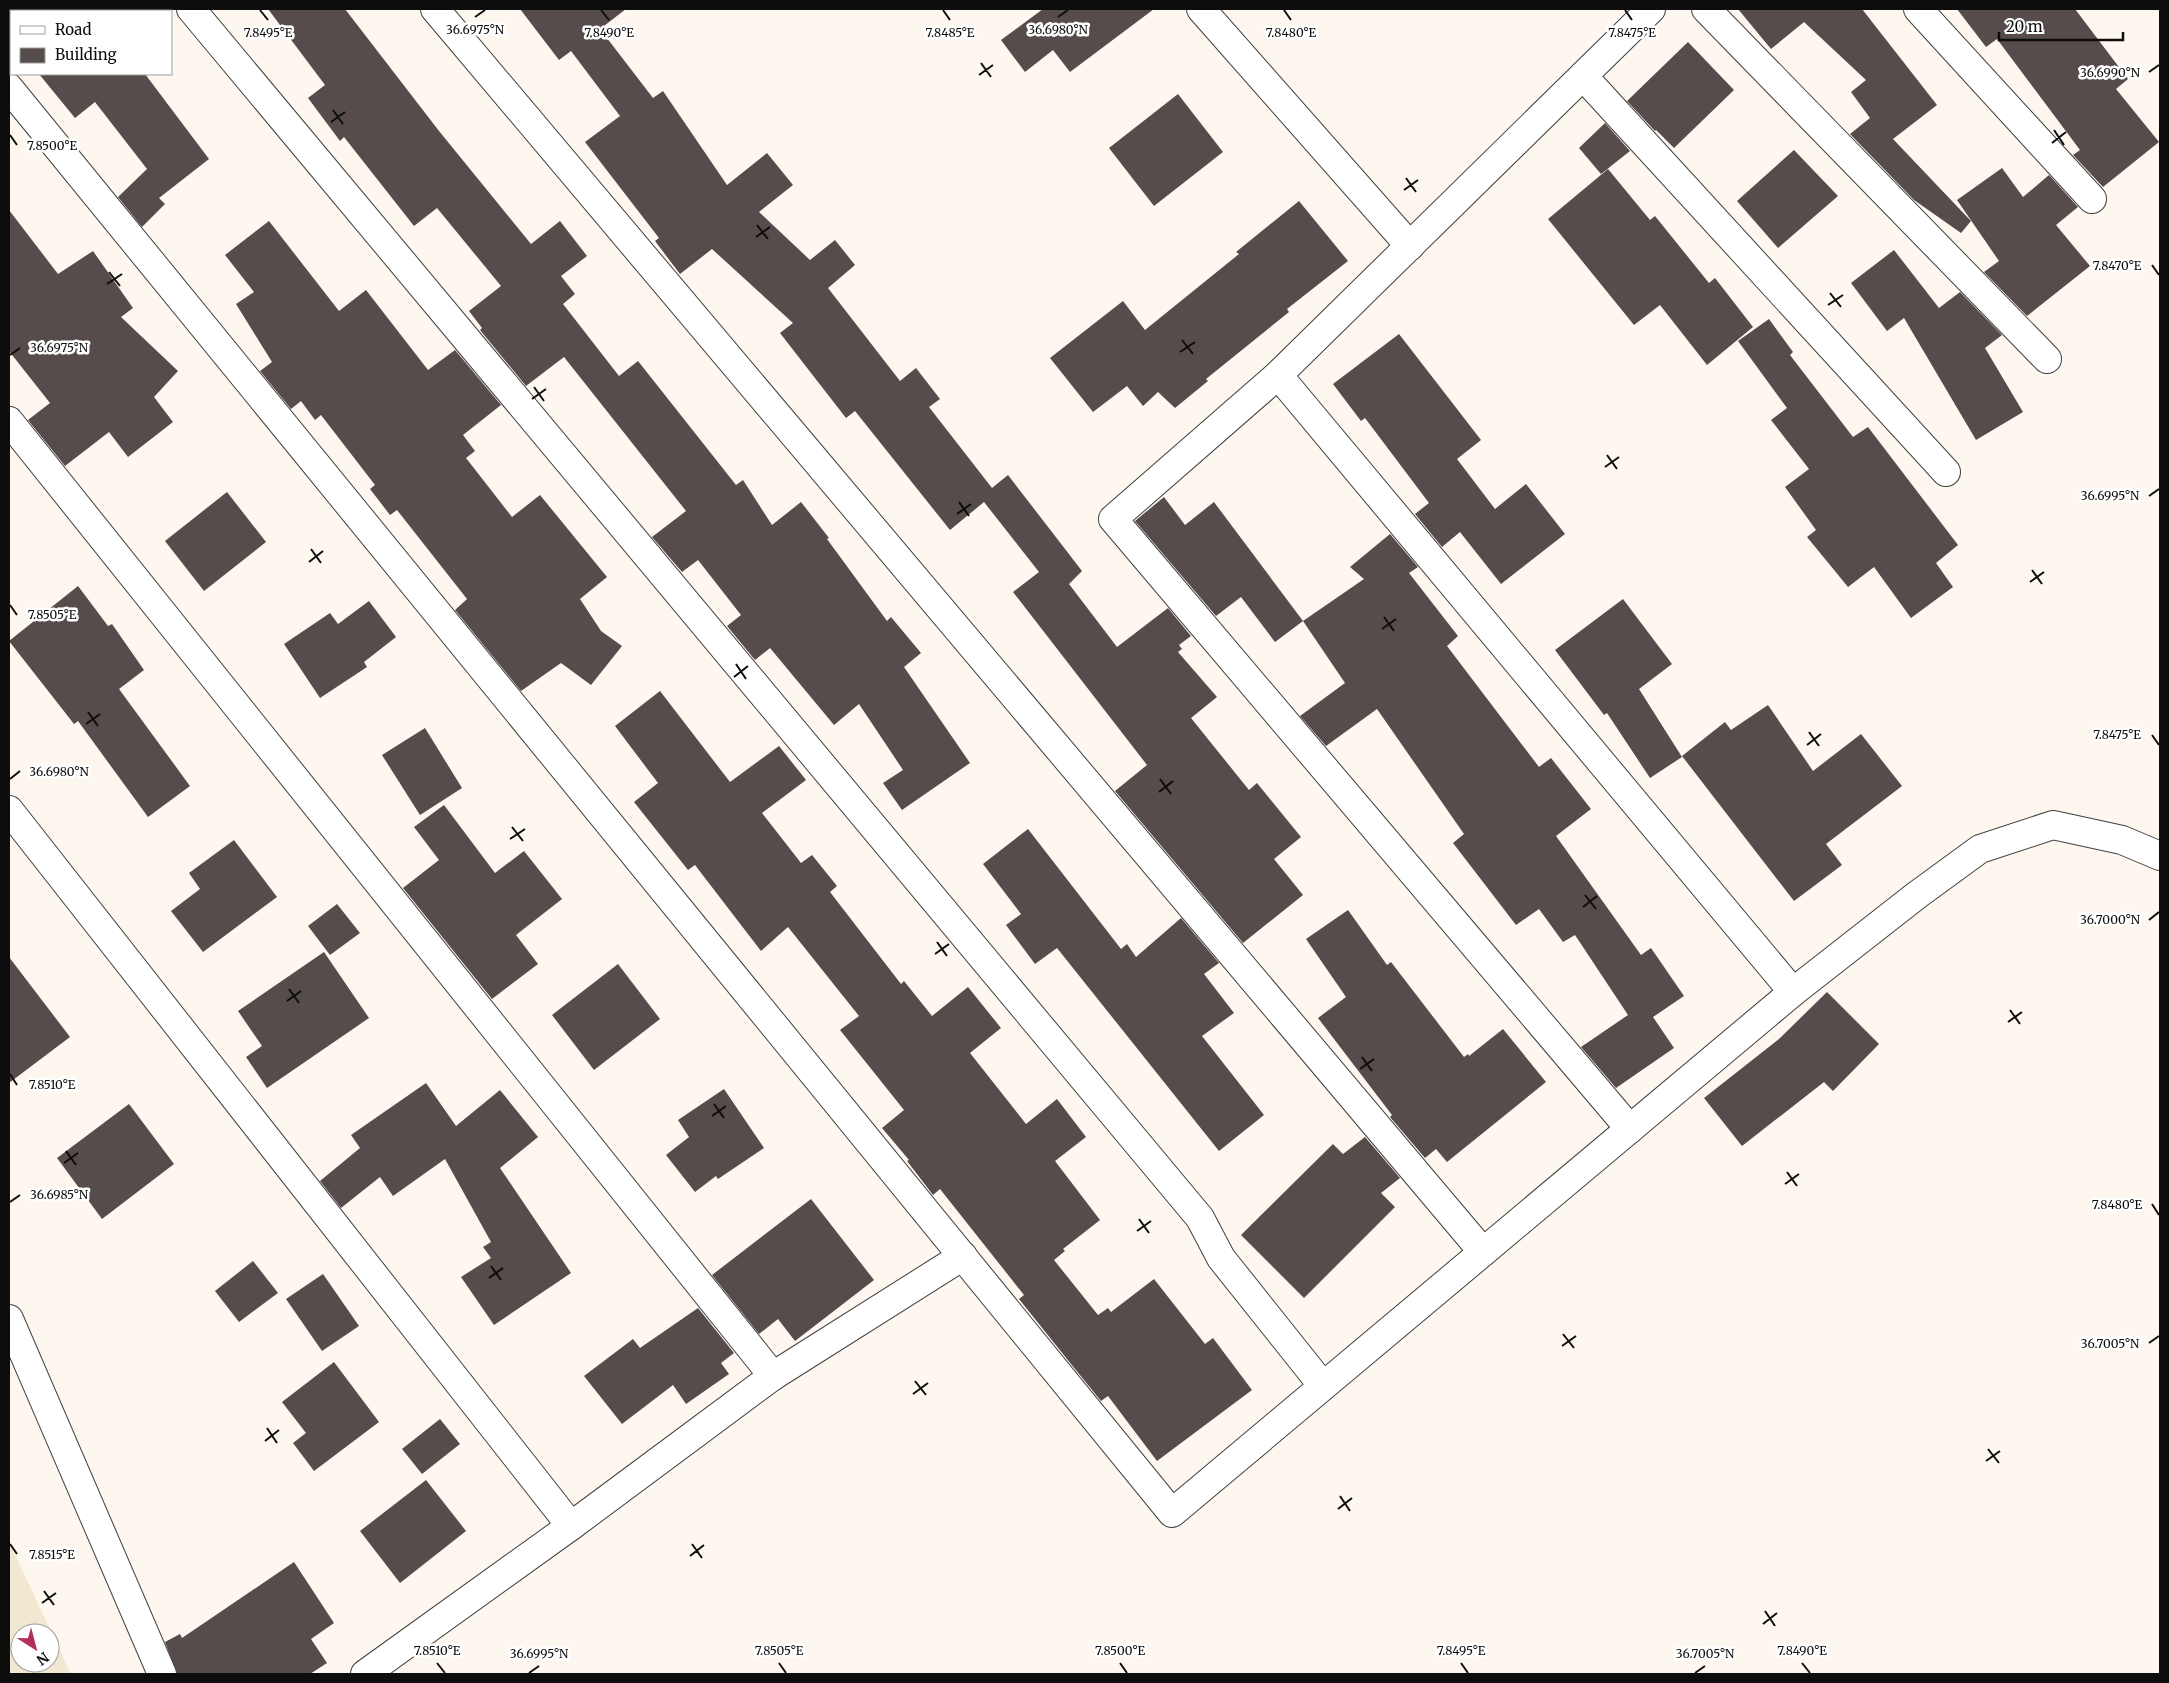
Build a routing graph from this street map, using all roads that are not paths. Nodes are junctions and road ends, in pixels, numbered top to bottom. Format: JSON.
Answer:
{"nodes":[{"id":1,"x":191,"y":9,"type":"edge"},
{"id":2,"x":436,"y":9,"type":"edge"},
{"id":3,"x":1201,"y":9,"type":"edge"},
{"id":4,"x":1651,"y":9,"type":"edge"},
{"id":5,"x":1706,"y":9,"type":"edge"},
{"id":6,"x":1918,"y":9,"type":"edge"},
{"id":7,"x":1583,"y":76,"type":"junction"},
{"id":8,"x":9,"y":88,"type":"edge"},
{"id":9,"x":2092,"y":199,"type":"dead end"},
{"id":10,"x":1410,"y":246,"type":"junction"},
{"id":11,"x":2047,"y":359,"type":"dead end"},
{"id":12,"x":1278,"y":375,"type":"junction"},
{"id":13,"x":9,"y":421,"type":"edge"},
{"id":14,"x":1946,"y":472,"type":"dead end"},
{"id":15,"x":9,"y":810,"type":"edge"},
{"id":16,"x":2160,"y":856,"type":"edge"},
{"id":17,"x":1793,"y":992,"type":"junction"},
{"id":18,"x":1630,"y":1128,"type":"junction"},
{"id":19,"x":1483,"y":1252,"type":"junction"},
{"id":20,"x":963,"y":1256,"type":"junction"},
{"id":21,"x":9,"y":1319,"type":"edge"},
{"id":22,"x":773,"y":1376,"type":"junction"},
{"id":23,"x":1323,"y":1386,"type":"junction"},
{"id":24,"x":571,"y":1526,"type":"junction"},
{"id":25,"x":162,"y":1674,"type":"edge"},
{"id":26,"x":364,"y":1674,"type":"edge"}],
"edges":[{"from":1,"to":23,"type":"street"},
{"from":2,"to":19,"type":"street"},
{"from":3,"to":10,"type":"street"},
{"from":4,"to":7,"type":"street"},
{"from":5,"to":11,"type":"street"},
{"from":6,"to":9,"type":"street"},
{"from":7,"to":10,"type":"street"},
{"from":7,"to":14,"type":"street"},
{"from":8,"to":20,"type":"street"},
{"from":10,"to":12,"type":"street"},
{"from":12,"to":17,"type":"street"},
{"from":12,"to":18,"type":"street"},
{"from":13,"to":22,"type":"street"},
{"from":15,"to":24,"type":"street"},
{"from":16,"to":17,"type":"street"},
{"from":17,"to":18,"type":"street"},
{"from":18,"to":19,"type":"street"},
{"from":19,"to":23,"type":"street"},
{"from":20,"to":22,"type":"street"},
{"from":20,"to":23,"type":"street"},
{"from":21,"to":25,"type":"street"},
{"from":22,"to":24,"type":"street"},
{"from":24,"to":26,"type":"street"}]}
